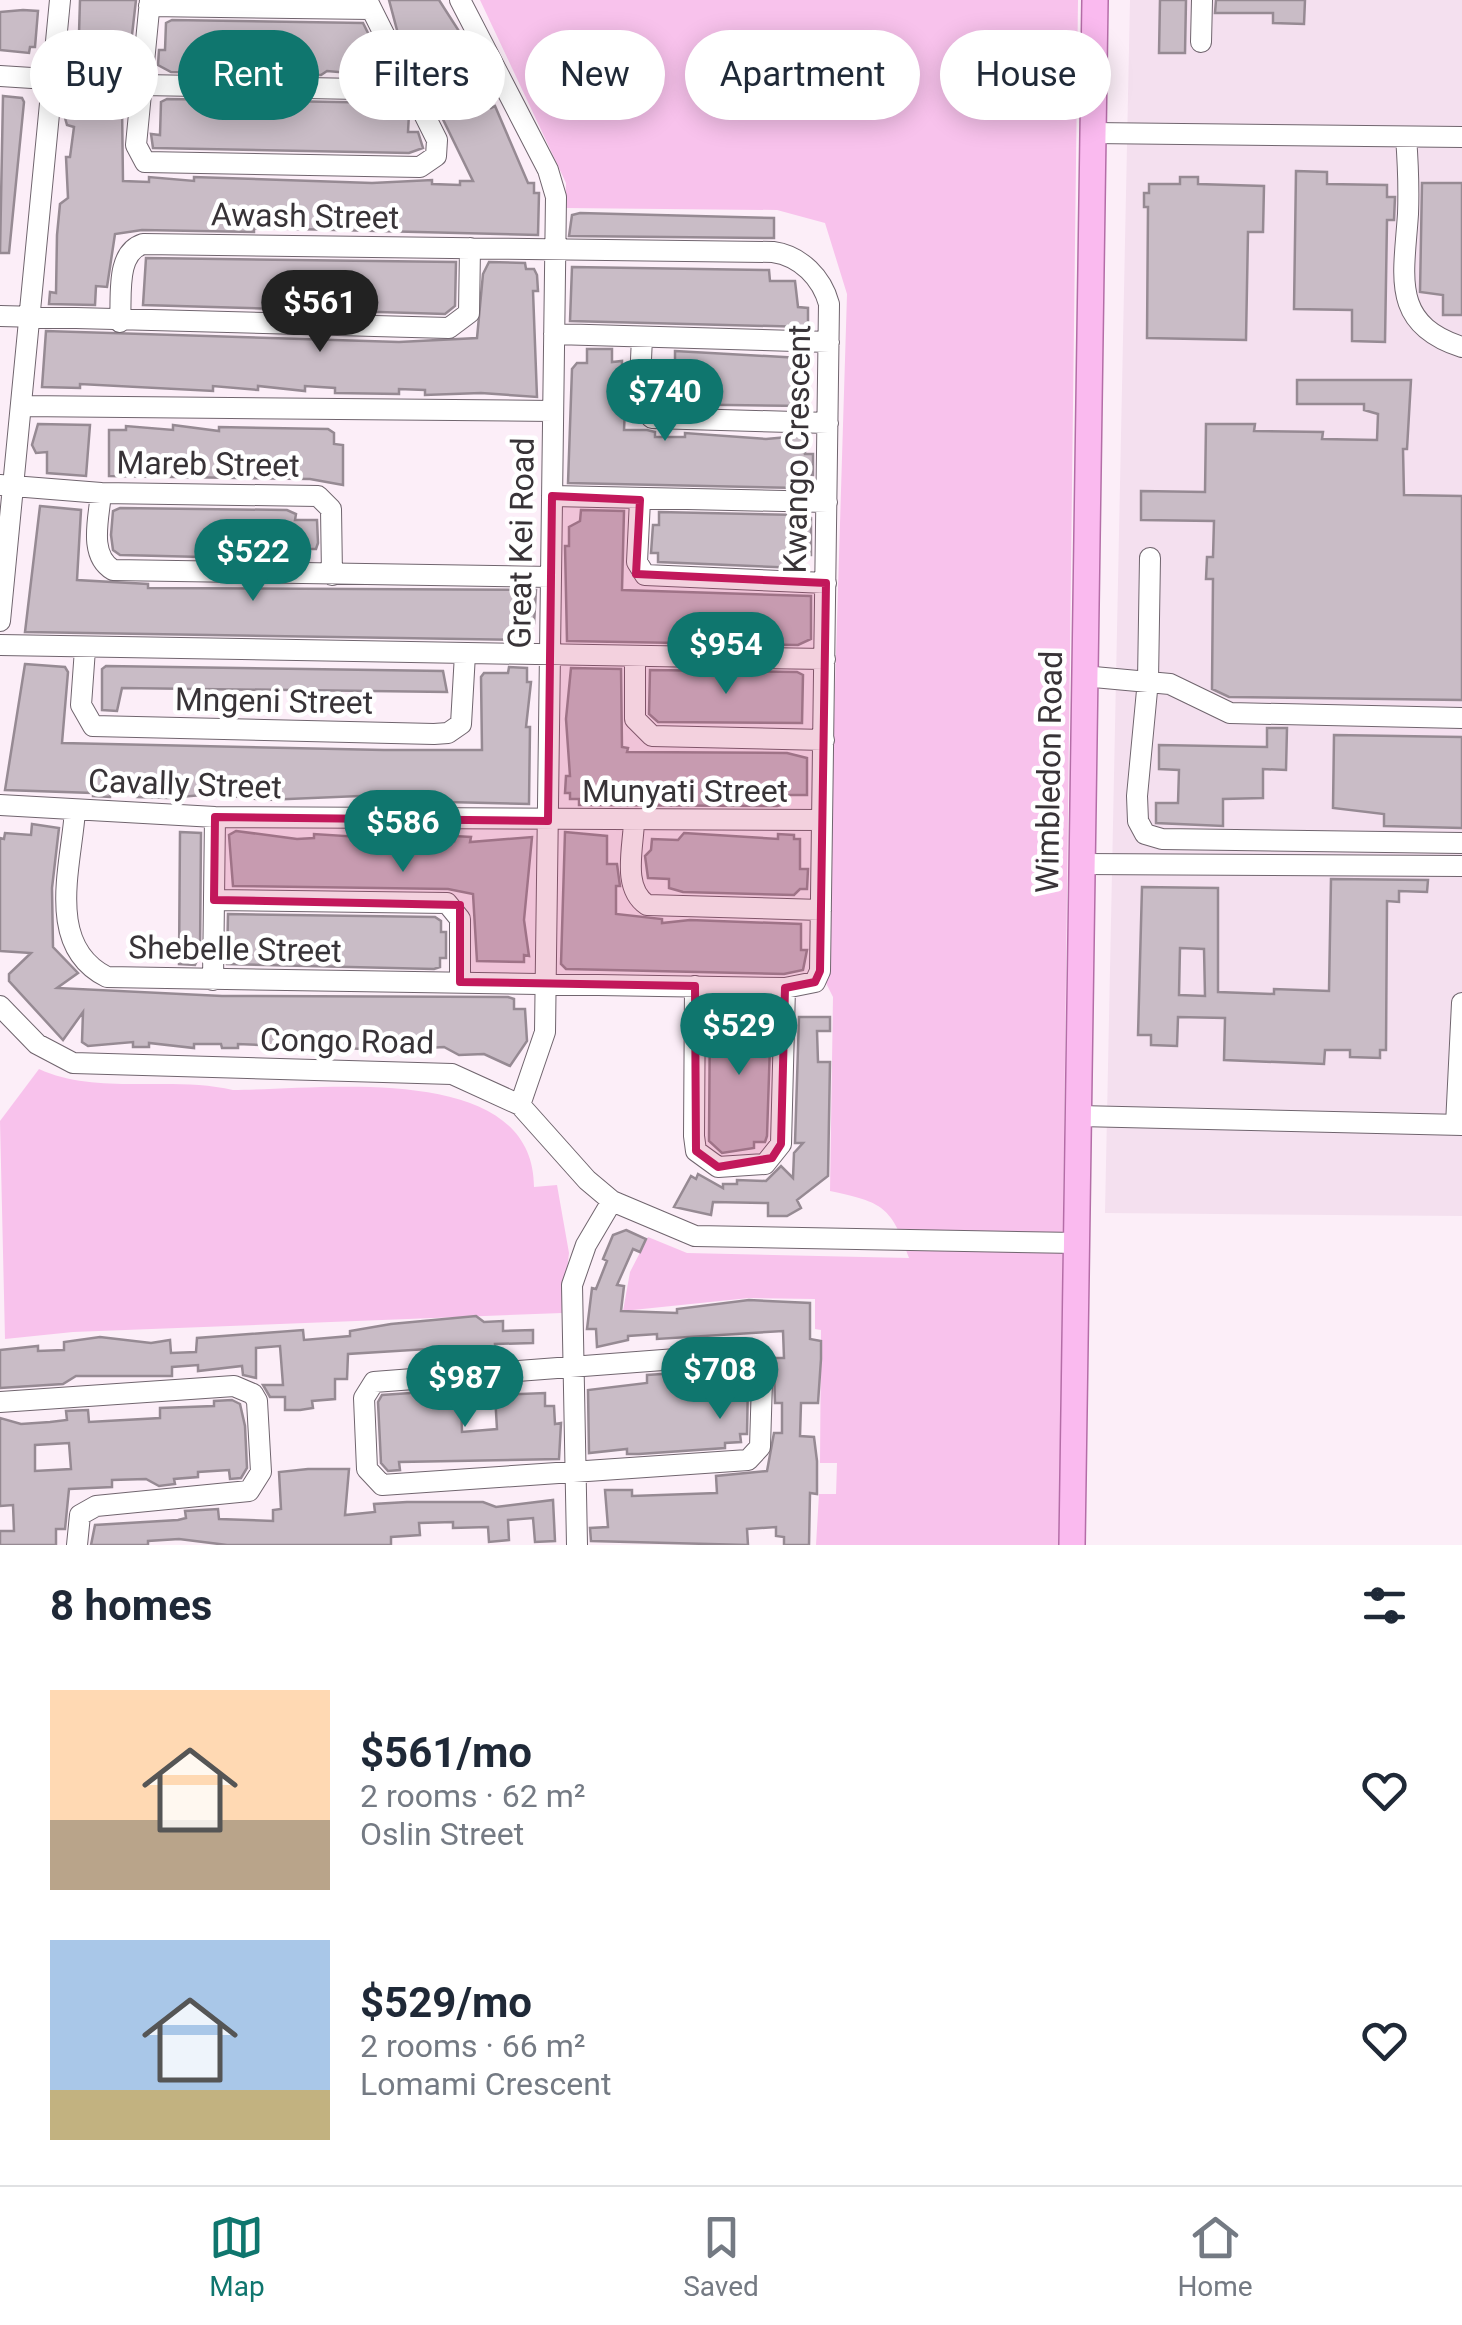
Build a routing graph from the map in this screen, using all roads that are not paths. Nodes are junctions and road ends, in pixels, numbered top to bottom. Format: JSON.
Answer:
{"nodes":[{"id":1,"x":60,"y":0,"type":"edge"},
{"id":2,"x":460,"y":0,"type":"edge"},
{"id":3,"x":1094,"y":0,"type":"edge"},
{"id":4,"x":1202,"y":0,"type":"edge"},
{"id":5,"x":150,"y":3,"type":"edge"},
{"id":6,"x":369,"y":5,"type":"edge"},
{"id":7,"x":57,"y":30,"type":"edge"},
{"id":8,"x":147,"y":30,"type":"edge"},
{"id":9,"x":382,"y":30,"type":"edge"},
{"id":10,"x":474,"y":30,"type":"edge"},
{"id":11,"x":1201,"y":42,"type":"dead end"},
{"id":12,"x":0,"y":76,"type":"edge"},
{"id":13,"x":30,"y":79,"type":"edge"},
{"id":14,"x":158,"y":85,"type":"edge"},
{"id":15,"x":339,"y":89,"type":"edge"},
{"id":16,"x":505,"y":90,"type":"edge"},
{"id":17,"x":48,"y":120,"type":"edge"},
{"id":18,"x":139,"y":120,"type":"edge"},
{"id":19,"x":425,"y":120,"type":"edge"},
{"id":20,"x":1092,"y":134,"type":"junction"},
{"id":21,"x":1406,"y":137,"type":"junction"},
{"id":22,"x":1462,"y":137,"type":"edge"},
{"id":23,"x":470,"y":248,"type":"junction"},
{"id":24,"x":556,"y":250,"type":"junction"},
{"id":25,"x":0,"y":316,"type":"edge"},
{"id":26,"x":29,"y":320,"type":"junction"},
{"id":27,"x":120,"y":322,"type":"junction"},
{"id":28,"x":554,"y":334,"type":"junction"},
{"id":29,"x":642,"y":337,"type":"junction"},
{"id":30,"x":829,"y":342,"type":"junction"},
{"id":31,"x":1462,"y":347,"type":"edge"},
{"id":32,"x":21,"y":406,"type":"junction"},
{"id":33,"x":553,"y":411,"type":"junction"},
{"id":34,"x":828,"y":424,"type":"junction"},
{"id":35,"x":6,"y":486,"type":"edge"},
{"id":36,"x":101,"y":493,"type":"junction"},
{"id":37,"x":552,"y":496,"type":"junction"},
{"id":38,"x":640,"y":500,"type":"junction"},
{"id":39,"x":827,"y":502,"type":"junction"},
{"id":40,"x":1150,"y":558,"type":"dead end"},
{"id":41,"x":332,"y":575,"type":"junction"},
{"id":42,"x":551,"y":578,"type":"junction"},
{"id":43,"x":826,"y":583,"type":"junction"},
{"id":44,"x":0,"y":620,"type":"edge"},
{"id":45,"x":0,"y":645,"type":"edge"},
{"id":46,"x":85,"y":649,"type":"junction"},
{"id":47,"x":465,"y":654,"type":"junction"},
{"id":48,"x":550,"y":655,"type":"junction"},
{"id":49,"x":635,"y":656,"type":"junction"},
{"id":50,"x":824,"y":659,"type":"junction"},
{"id":51,"x":1083,"y":676,"type":"junction"},
{"id":52,"x":1148,"y":680,"type":"junction"},
{"id":53,"x":1462,"y":718,"type":"edge"},
{"id":54,"x":824,"y":740,"type":"junction"},
{"id":55,"x":0,"y":805,"type":"edge"},
{"id":56,"x":75,"y":811,"type":"junction"},
{"id":57,"x":215,"y":816,"type":"junction"},
{"id":58,"x":822,"y":820,"type":"junction"},
{"id":59,"x":548,"y":821,"type":"junction"},
{"id":60,"x":634,"y":822,"type":"junction"},
{"id":61,"x":1462,"y":842,"type":"edge"},
{"id":62,"x":1081,"y":864,"type":"junction"},
{"id":63,"x":1462,"y":866,"type":"edge"},
{"id":64,"x":214,"y":900,"type":"junction"},
{"id":65,"x":821,"y":910,"type":"junction"},
{"id":66,"x":213,"y":980,"type":"junction"},
{"id":67,"x":460,"y":982,"type":"junction"},
{"id":68,"x":546,"y":982,"type":"junction"},
{"id":69,"x":694,"y":986,"type":"junction"},
{"id":70,"x":785,"y":988,"type":"junction"},
{"id":71,"x":1462,"y":1004,"type":"edge"},
{"id":72,"x":4,"y":1018,"type":"edge"},
{"id":73,"x":520,"y":1105,"type":"junction"},
{"id":74,"x":1079,"y":1116,"type":"junction"},
{"id":75,"x":1459,"y":1125,"type":"edge"},
{"id":76,"x":612,"y":1201,"type":"junction"},
{"id":77,"x":1078,"y":1242,"type":"junction"},
{"id":78,"x":571,"y":1364,"type":"junction"},
{"id":79,"x":0,"y":1402,"type":"edge"},
{"id":80,"x":576,"y":1472,"type":"junction"},
{"id":81,"x":77,"y":1545,"type":"edge"},
{"id":82,"x":577,"y":1545,"type":"edge"},
{"id":83,"x":1072,"y":1545,"type":"edge"}],
"edges":[{"from":1,"to":7,"type":"street"},
{"from":2,"to":10,"type":"street","name":"Great Kei Road"},
{"from":3,"to":20,"type":"main road","name":"Wimbledon Road"},
{"from":4,"to":11,"type":"street"},
{"from":5,"to":6,"type":"street"},
{"from":5,"to":8,"type":"street"},
{"from":6,"to":9,"type":"street"},
{"from":12,"to":13,"type":"street"},
{"from":14,"to":15,"type":"street"},
{"from":16,"to":24,"type":"street","name":"Great Kei Road"},
{"from":17,"to":26,"type":"street"},
{"from":18,"to":19,"type":"street"},
{"from":20,"to":21,"type":"street"},
{"from":20,"to":51,"type":"main road","name":"Wimbledon Road"},
{"from":21,"to":22,"type":"street"},
{"from":21,"to":31,"type":"street"},
{"from":23,"to":24,"type":"street","name":"Awash Street"},
{"from":23,"to":27,"type":"street","name":"Awash Street"},
{"from":23,"to":27,"type":"street"},
{"from":24,"to":28,"type":"street","name":"Great Kei Road"},
{"from":24,"to":30,"type":"street","name":"Kwango Crescent"},
{"from":25,"to":26,"type":"street"},
{"from":26,"to":27,"type":"street"},
{"from":26,"to":32,"type":"street"},
{"from":28,"to":29,"type":"street"},
{"from":28,"to":33,"type":"street","name":"Great Kei Road"},
{"from":29,"to":30,"type":"street"},
{"from":29,"to":34,"type":"street"},
{"from":30,"to":34,"type":"street","name":"Kwango Crescent"},
{"from":32,"to":33,"type":"street"},
{"from":32,"to":35,"type":"street"},
{"from":33,"to":37,"type":"street","name":"Great Kei Road"},
{"from":34,"to":39,"type":"street","name":"Kwango Crescent"},
{"from":35,"to":36,"type":"street","name":"Mareb Street"},
{"from":35,"to":44,"type":"street"},
{"from":36,"to":41,"type":"street","name":"Mareb Street"},
{"from":36,"to":41,"type":"street"},
{"from":37,"to":38,"type":"street"},
{"from":37,"to":42,"type":"street","name":"Great Kei Road"},
{"from":38,"to":39,"type":"street"},
{"from":38,"to":43,"type":"street"},
{"from":39,"to":43,"type":"street","name":"Kwango Crescent"},
{"from":40,"to":52,"type":"street"},
{"from":41,"to":42,"type":"street"},
{"from":42,"to":48,"type":"street","name":"Great Kei Road"},
{"from":43,"to":50,"type":"street","name":"Kwango Crescent"},
{"from":45,"to":46,"type":"street"},
{"from":46,"to":47,"type":"street"},
{"from":46,"to":47,"type":"street","name":"Mngeni Street"},
{"from":47,"to":48,"type":"street"},
{"from":48,"to":49,"type":"street"},
{"from":48,"to":59,"type":"street","name":"Great Kei Road"},
{"from":49,"to":50,"type":"street"},
{"from":49,"to":54,"type":"street"},
{"from":50,"to":54,"type":"street","name":"Kwango Crescent"},
{"from":51,"to":52,"type":"street"},
{"from":51,"to":62,"type":"main road","name":"Wimbledon Road"},
{"from":52,"to":53,"type":"street"},
{"from":52,"to":61,"type":"street"},
{"from":54,"to":58,"type":"street","name":"Kwango Crescent"},
{"from":55,"to":56,"type":"street","name":"Cavally Street"},
{"from":56,"to":57,"type":"street","name":"Cavally Street"},
{"from":56,"to":66,"type":"street","name":"Shebelle Street"},
{"from":57,"to":59,"type":"street","name":"Cavally Street"},
{"from":57,"to":64,"type":"street"},
{"from":58,"to":60,"type":"street","name":"Munyati Street"},
{"from":58,"to":65,"type":"street","name":"Kwango Crescent"},
{"from":59,"to":60,"type":"street","name":"Munyati Street"},
{"from":59,"to":68,"type":"street","name":"Great Kei Road"},
{"from":60,"to":65,"type":"street"},
{"from":62,"to":63,"type":"street"},
{"from":62,"to":74,"type":"main road","name":"Wimbledon Road"},
{"from":64,"to":66,"type":"street"},
{"from":64,"to":67,"type":"street"},
{"from":65,"to":70,"type":"street","name":"Kwango Crescent"},
{"from":66,"to":67,"type":"street","name":"Shebelle Street"},
{"from":67,"to":68,"type":"street","name":"Shebelle Street"},
{"from":68,"to":69,"type":"street"},
{"from":68,"to":73,"type":"street","name":"Great Kei Road"},
{"from":69,"to":70,"type":"street"},
{"from":69,"to":70,"type":"street"},
{"from":71,"to":75,"type":"street"},
{"from":72,"to":73,"type":"street","name":"Congo Road"},
{"from":73,"to":76,"type":"street","name":"Congo Road"},
{"from":74,"to":75,"type":"street"},
{"from":74,"to":77,"type":"main road","name":"Wimbledon Road"},
{"from":76,"to":77,"type":"street","name":"Congo Road"},
{"from":76,"to":78,"type":"street"},
{"from":77,"to":83,"type":"main road","name":"Wimbledon Road"},
{"from":78,"to":80,"type":"street"},
{"from":78,"to":80,"type":"street"},
{"from":78,"to":80,"type":"street"},
{"from":79,"to":81,"type":"street"},
{"from":80,"to":82,"type":"street"}]}
